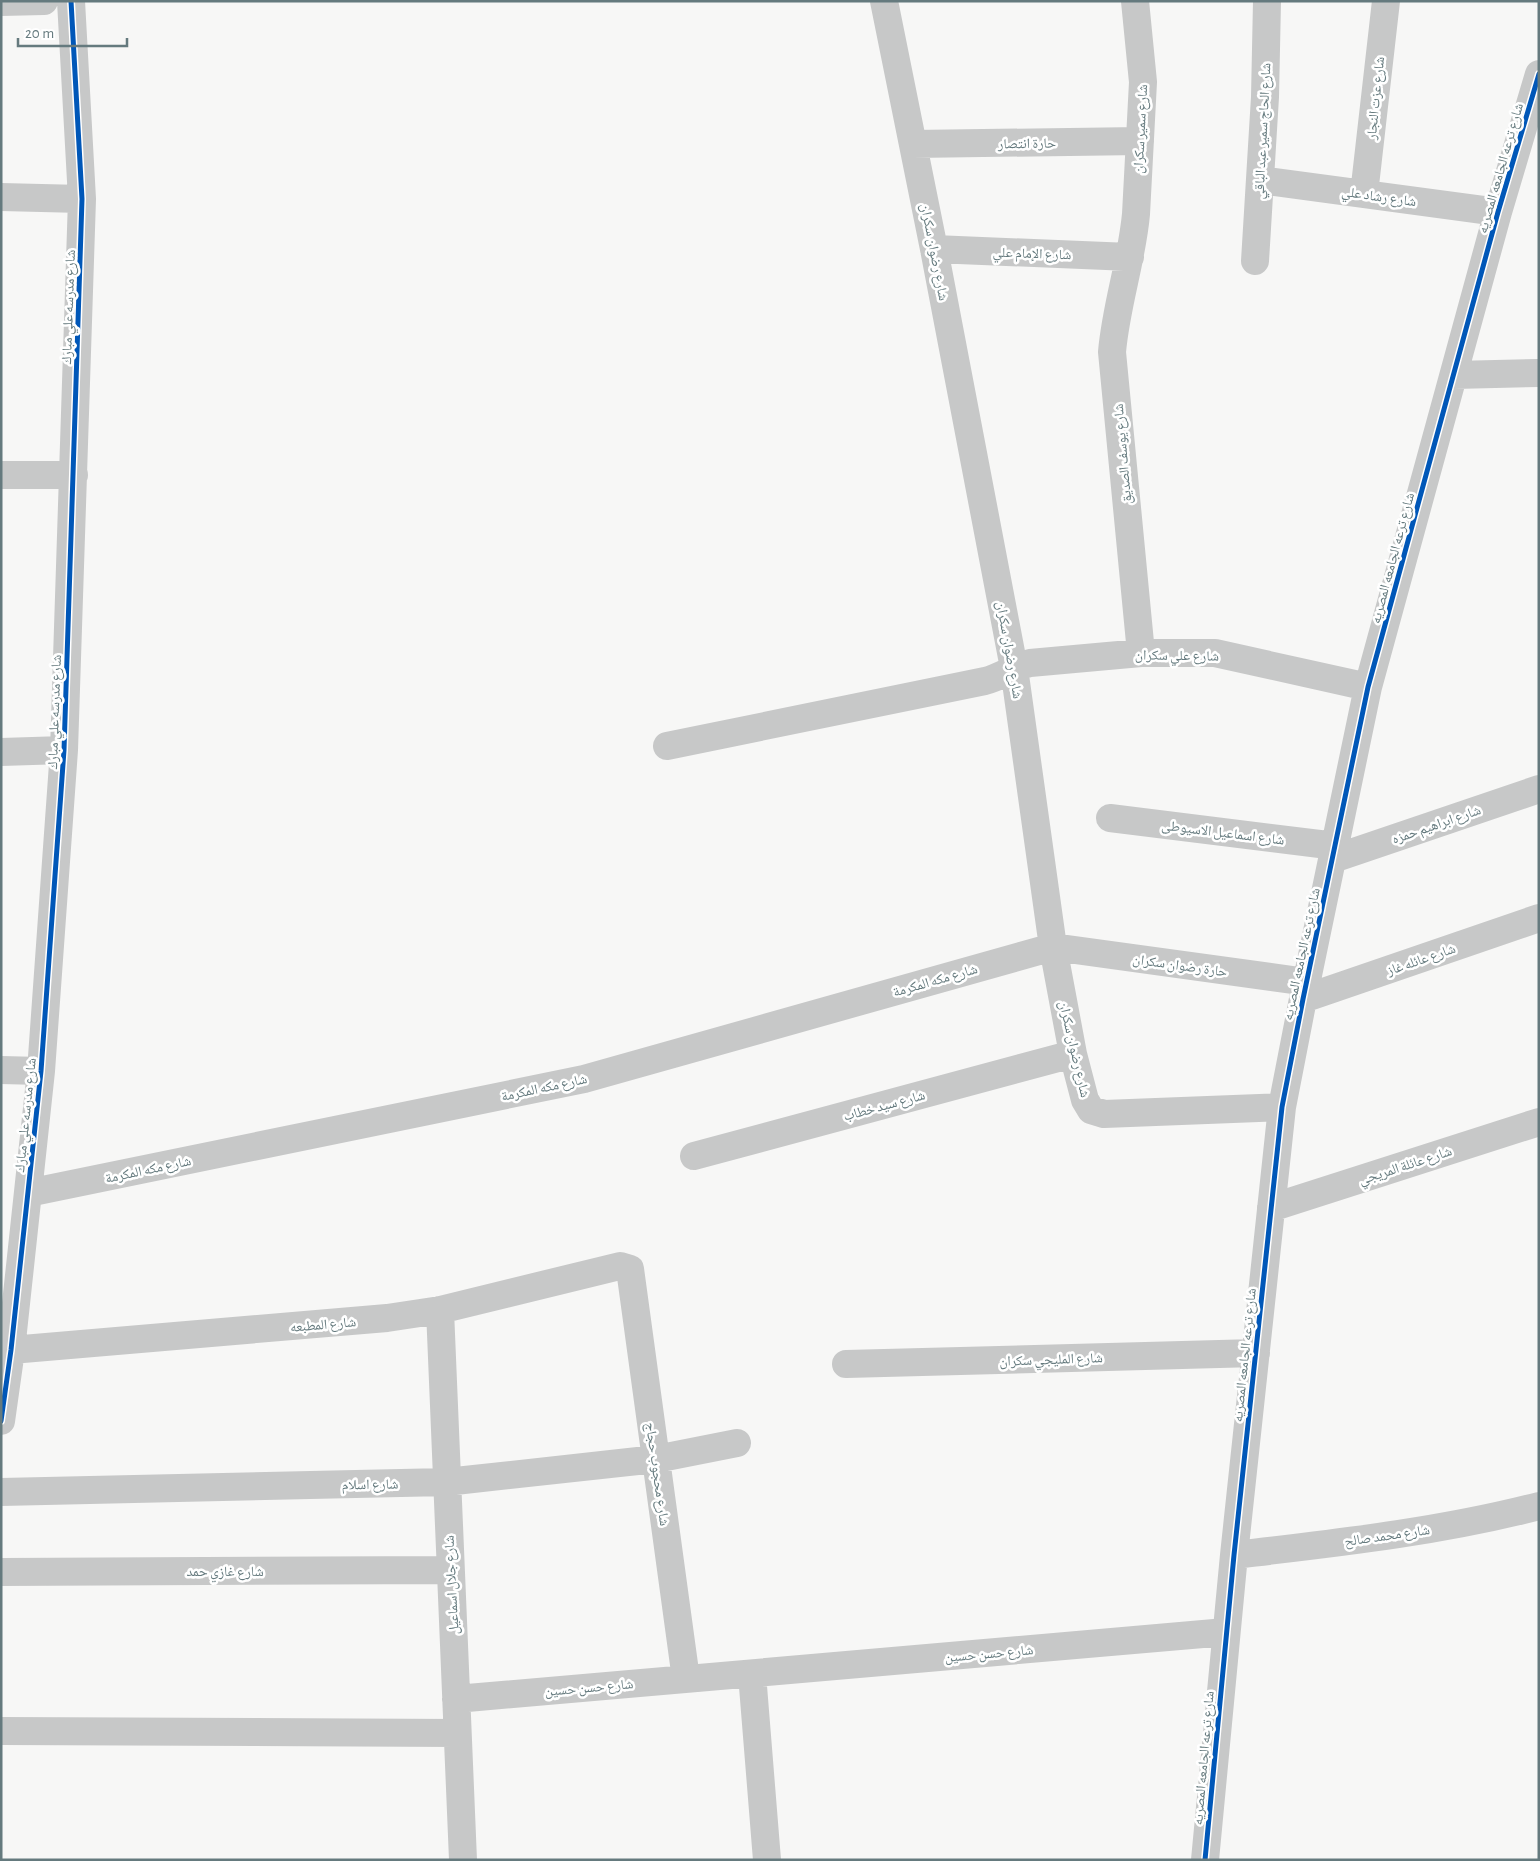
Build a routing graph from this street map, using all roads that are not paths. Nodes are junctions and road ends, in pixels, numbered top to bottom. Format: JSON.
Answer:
{"nodes":[{"id":1,"x":44,"y":1,"type":"edge"},
{"id":2,"x":71,"y":1,"type":"edge"},
{"id":3,"x":884,"y":1,"type":"edge"},
{"id":4,"x":1135,"y":1,"type":"edge"},
{"id":5,"x":1267,"y":1,"type":"edge"},
{"id":6,"x":1386,"y":1,"type":"edge"},
{"id":7,"x":1,"y":2,"type":"edge"},
{"id":8,"x":1539,"y":74,"type":"edge"},
{"id":9,"x":1140,"y":141,"type":"junction"},
{"id":10,"x":913,"y":144,"type":"junction"},
{"id":11,"x":1260,"y":180,"type":"junction"},
{"id":12,"x":1364,"y":194,"type":"junction"},
{"id":13,"x":1,"y":197,"type":"edge"},
{"id":14,"x":82,"y":199,"type":"junction"},
{"id":15,"x":1498,"y":212,"type":"junction"},
{"id":16,"x":934,"y":249,"type":"junction"},
{"id":17,"x":1130,"y":257,"type":"junction"},
{"id":18,"x":1254,"y":261,"type":"dead end"},
{"id":19,"x":1539,"y":373,"type":"edge"},
{"id":20,"x":1454,"y":375,"type":"junction"},
{"id":21,"x":1,"y":475,"type":"edge"},
{"id":22,"x":74,"y":475,"type":"junction"},
{"id":23,"x":1141,"y":653,"type":"junction"},
{"id":24,"x":1014,"y":668,"type":"junction"},
{"id":25,"x":1368,"y":687,"type":"junction"},
{"id":26,"x":668,"y":746,"type":"dead end"},
{"id":27,"x":64,"y":750,"type":"junction"},
{"id":28,"x":1,"y":752,"type":"edge"},
{"id":29,"x":1539,"y":789,"type":"edge"},
{"id":30,"x":1110,"y":818,"type":"dead end"},
{"id":31,"x":1334,"y":852,"type":"junction"},
{"id":32,"x":1539,"y":918,"type":"edge"},
{"id":33,"x":1053,"y":947,"type":"junction"},
{"id":34,"x":1305,"y":991,"type":"junction"},
{"id":35,"x":1074,"y":1054,"type":"junction"},
{"id":36,"x":1,"y":1070,"type":"edge"},
{"id":37,"x":41,"y":1071,"type":"junction"},
{"id":38,"x":1282,"y":1107,"type":"junction"},
{"id":39,"x":1539,"y":1122,"type":"edge"},
{"id":40,"x":694,"y":1156,"type":"dead end"},
{"id":41,"x":28,"y":1193,"type":"junction"},
{"id":42,"x":1271,"y":1208,"type":"junction"},
{"id":43,"x":630,"y":1269,"type":"joint"},
{"id":44,"x":440,"y":1310,"type":"junction"},
{"id":45,"x":11,"y":1350,"type":"junction"},
{"id":46,"x":1256,"y":1353,"type":"junction"},
{"id":47,"x":846,"y":1364,"type":"dead end"},
{"id":48,"x":5,"y":1378,"type":"edge"},
{"id":49,"x":1,"y":1421,"type":"edge"},
{"id":50,"x":737,"y":1443,"type":"dead end"},
{"id":51,"x":656,"y":1459,"type":"junction"},
{"id":52,"x":446,"y":1482,"type":"junction"},
{"id":53,"x":1,"y":1492,"type":"edge"},
{"id":54,"x":1539,"y":1506,"type":"edge"},
{"id":55,"x":1234,"y":1555,"type":"junction"},
{"id":56,"x":450,"y":1570,"type":"junction"},
{"id":57,"x":1,"y":1572,"type":"edge"},
{"id":58,"x":1226,"y":1632,"type":"junction"},
{"id":59,"x":752,"y":1674,"type":"junction"},
{"id":60,"x":686,"y":1679,"type":"junction"},
{"id":61,"x":456,"y":1699,"type":"junction"},
{"id":62,"x":1,"y":1731,"type":"edge"},
{"id":63,"x":457,"y":1733,"type":"junction"},
{"id":64,"x":463,"y":1860,"type":"edge"},
{"id":65,"x":767,"y":1860,"type":"edge"},
{"id":66,"x":1206,"y":1860,"type":"edge"}],
"edges":[{"from":1,"to":7,"type":"street"},
{"from":2,"to":14,"type":"street","name":"شارع مدرسه علي مبارك"},
{"from":3,"to":10,"type":"street","name":"شارع رضوان سكران"},
{"from":4,"to":9,"type":"street","name":"شارع سمير سكران"},
{"from":5,"to":11,"type":"street","name":"شارع الحاج سمير عبد الباقي"},
{"from":6,"to":12,"type":"street","name":"شارع عزت النجار"},
{"from":8,"to":15,"type":"street","name":"شارع ترعه الجامعه المصريه"},
{"from":9,"to":10,"type":"street","name":"حارة انتصار"},
{"from":9,"to":17,"type":"street","name":"شارع سمير سكران"},
{"from":10,"to":16,"type":"street","name":"شارع رضوان سكران"},
{"from":11,"to":12,"type":"street","name":"شارع رشاد علي"},
{"from":11,"to":18,"type":"street","name":"شارع الحاج سمير عبد الباقي"},
{"from":12,"to":15,"type":"street","name":"شارع رشاد علي"},
{"from":13,"to":14,"type":"street"},
{"from":14,"to":22,"type":"street","name":"شارع مدرسه علي مبارك"},
{"from":15,"to":20,"type":"street","name":"شارع ترعه الجامعه المصريه"},
{"from":16,"to":17,"type":"street","name":"شارع الإمام علي"},
{"from":16,"to":24,"type":"street","name":"شارع رضوان سكران"},
{"from":17,"to":23,"type":"street","name":"شارع يوسف الصديق"},
{"from":19,"to":20,"type":"street"},
{"from":20,"to":25,"type":"street","name":"شارع ترعه الجامعه المصريه"},
{"from":21,"to":22,"type":"street"},
{"from":22,"to":27,"type":"street","name":"شارع مدرسه علي مبارك"},
{"from":23,"to":24,"type":"street","name":"شارع علي سكران"},
{"from":23,"to":25,"type":"street","name":"شارع علي سكران"},
{"from":24,"to":26,"type":"street","name":"شارع علي سكران"},
{"from":24,"to":33,"type":"street","name":"شارع رضوان سكران"},
{"from":25,"to":31,"type":"street","name":"شارع ترعه الجامعه المصريه"},
{"from":27,"to":28,"type":"street"},
{"from":27,"to":37,"type":"street","name":"شارع مدرسه علي مبارك"},
{"from":29,"to":31,"type":"street","name":"شارع ابراهيم حمزه"},
{"from":30,"to":31,"type":"street","name":"شارع اسماعيل الاسيوطى"},
{"from":31,"to":34,"type":"street","name":"شارع ترعه الجامعه المصريه"},
{"from":32,"to":34,"type":"street","name":"شارع عائله غاز"},
{"from":33,"to":34,"type":"street","name":"حارة رضوان سكران"},
{"from":33,"to":35,"type":"street","name":"شارع رضوان سكران"},
{"from":33,"to":41,"type":"street","name":"شارع مكه المكرمة"},
{"from":34,"to":38,"type":"street","name":"شارع ترعه الجامعه المصريه"},
{"from":35,"to":38,"type":"street","name":"شارع رضوان سكران"},
{"from":35,"to":40,"type":"street","name":"شارع سيد خطاب"},
{"from":36,"to":37,"type":"street"},
{"from":37,"to":41,"type":"street","name":"شارع مدرسه علي مبارك"},
{"from":38,"to":42,"type":"street","name":"شارع ترعه الجامعه المصريه"},
{"from":39,"to":42,"type":"street","name":"شارع عائلة المريجي"},
{"from":41,"to":45,"type":"street","name":"شارع مدرسه علي مبارك"},
{"from":42,"to":46,"type":"street","name":"شارع ترعه الجامعه المصريه"},
{"from":43,"to":44,"type":"street","name":"شارع المطبعه"},
{"from":43,"to":51,"type":"street","name":"شارع محجوب حجاج"},
{"from":44,"to":45,"type":"street","name":"شارع المطبعه"},
{"from":44,"to":52,"type":"street","name":"شارع جلال اسماعيل"},
{"from":45,"to":48,"type":"street","name":"شارع مدرسه علي مبارك"},
{"from":46,"to":47,"type":"street","name":"شارع المليجي سكران"},
{"from":46,"to":55,"type":"street","name":"شارع ترعه الجامعه المصريه"},
{"from":48,"to":49,"type":"street","name":"شارع مدرسه علي مبارك"},
{"from":50,"to":51,"type":"street","name":"شارع اسلام"},
{"from":51,"to":52,"type":"street","name":"شارع اسلام"},
{"from":51,"to":60,"type":"street","name":"شارع محجوب حجاج"},
{"from":52,"to":53,"type":"street","name":"شارع اسلام"},
{"from":52,"to":56,"type":"street","name":"شارع جلال اسماعيل"},
{"from":54,"to":55,"type":"street","name":"شارع محمد صالح"},
{"from":55,"to":58,"type":"street","name":"شارع ترعه الجامعه المصريه"},
{"from":56,"to":57,"type":"street","name":"شارع غازي حمد"},
{"from":56,"to":61,"type":"street","name":"شارع جلال اسماعيل"},
{"from":58,"to":59,"type":"street","name":"شارع حسن حسين"},
{"from":58,"to":66,"type":"street","name":"شارع ترعه الجامعه المصريه"},
{"from":59,"to":60,"type":"street","name":"شارع حسن حسين"},
{"from":59,"to":65,"type":"street"},
{"from":60,"to":61,"type":"street","name":"شارع حسن حسين"},
{"from":61,"to":63,"type":"street","name":"شارع جلال اسماعيل"},
{"from":62,"to":63,"type":"street"},
{"from":63,"to":64,"type":"street","name":"شارع جلال اسماعيل"}]}
